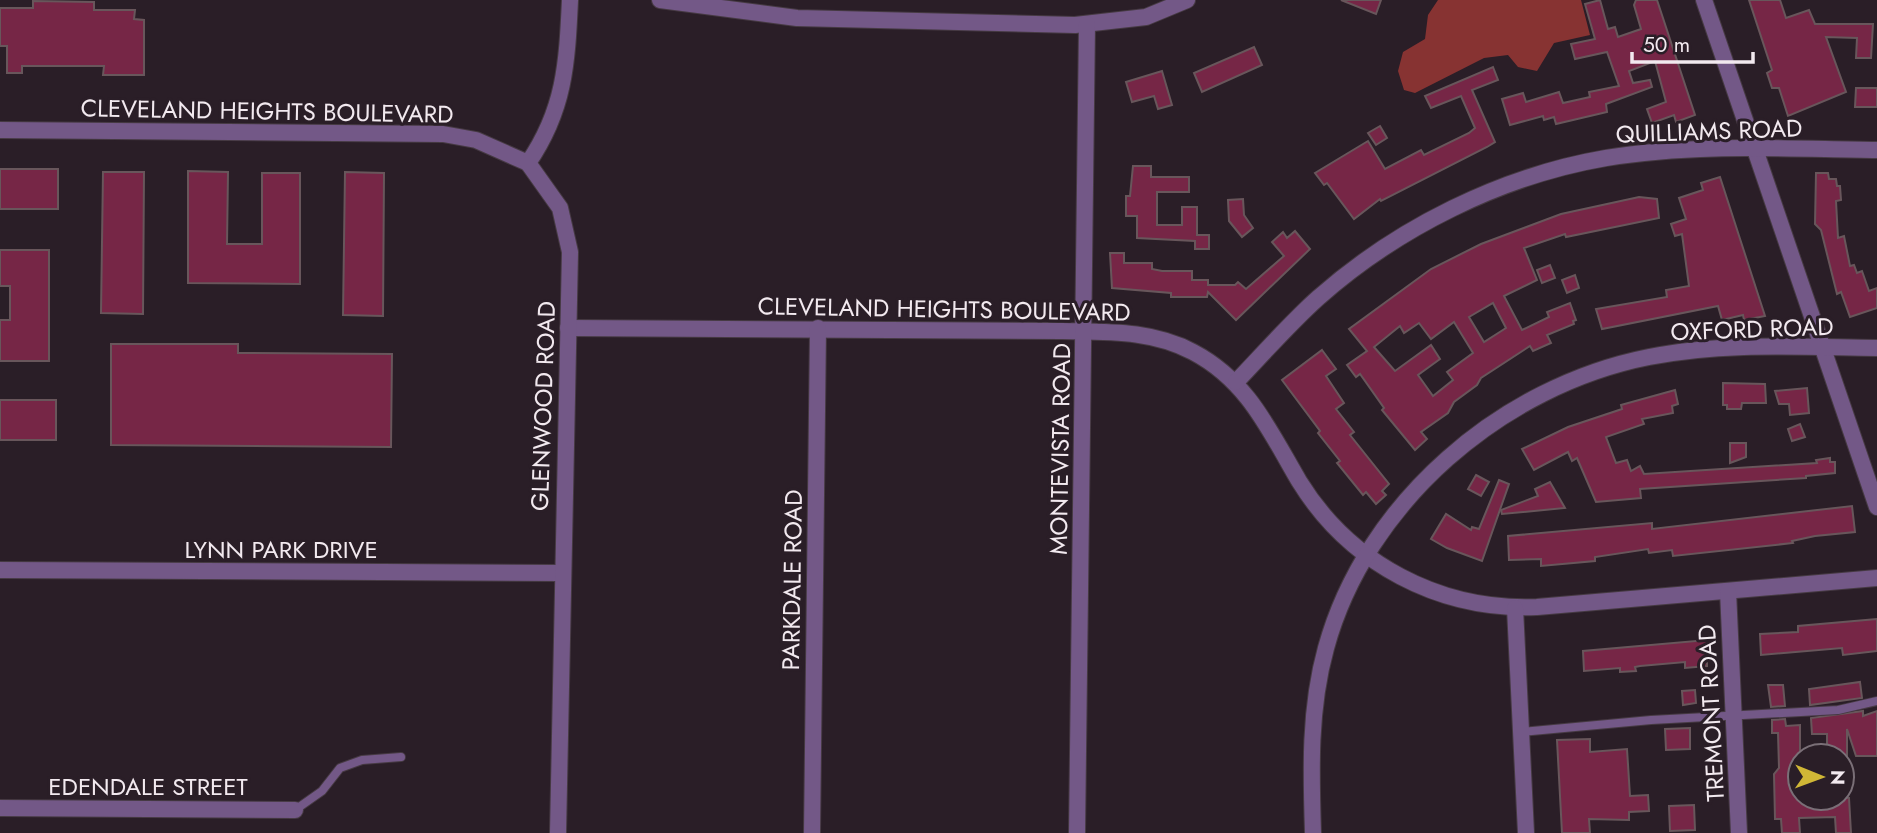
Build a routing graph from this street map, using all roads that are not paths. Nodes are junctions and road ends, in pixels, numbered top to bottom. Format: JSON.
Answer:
{"nodes":[{"id":1,"x":570,"y":0,"type":"edge"},
{"id":2,"x":660,"y":0,"type":"edge"},
{"id":3,"x":1187,"y":0,"type":"edge"},
{"id":4,"x":1704,"y":0,"type":"edge"},
{"id":5,"x":1087,"y":24,"type":"junction"},
{"id":6,"x":0,"y":130,"type":"edge"},
{"id":7,"x":1754,"y":149,"type":"junction"},
{"id":8,"x":1877,"y":150,"type":"edge"},
{"id":9,"x":528,"y":163,"type":"junction"},
{"id":10,"x":568,"y":328,"type":"junction"},
{"id":11,"x":818,"y":328,"type":"junction"},
{"id":12,"x":1084,"y":332,"type":"junction"},
{"id":13,"x":1824,"y":348,"type":"junction"},
{"id":14,"x":1877,"y":348,"type":"edge"},
{"id":15,"x":1236,"y":382,"type":"junction"},
{"id":16,"x":1877,"y":507,"type":"edge"},
{"id":17,"x":1367,"y":556,"type":"junction"},
{"id":18,"x":0,"y":570,"type":"edge"},
{"id":19,"x":561,"y":573,"type":"junction"},
{"id":20,"x":1877,"y":578,"type":"edge"},
{"id":21,"x":1728,"y":591,"type":"junction"},
{"id":22,"x":1516,"y":608,"type":"junction"},
{"id":23,"x":1877,"y":701,"type":"edge"},
{"id":24,"x":1734,"y":716,"type":"junction"},
{"id":25,"x":1521,"y":732,"type":"junction"},
{"id":26,"x":401,"y":757,"type":"dead end"},
{"id":27,"x":0,"y":808,"type":"edge"},
{"id":28,"x":295,"y":810,"type":"joint"},
{"id":29,"x":558,"y":833,"type":"edge"},
{"id":30,"x":811,"y":833,"type":"edge"},
{"id":31,"x":1077,"y":833,"type":"edge"},
{"id":32,"x":1313,"y":833,"type":"edge"},
{"id":33,"x":1526,"y":833,"type":"edge"},
{"id":34,"x":1740,"y":833,"type":"edge"}],
"edges":[{"from":1,"to":9,"type":"street"},
{"from":2,"to":5,"type":"street"},
{"from":3,"to":5,"type":"street"},
{"from":4,"to":7,"type":"street"},
{"from":5,"to":12,"type":"street","name":"MONTEVISTA ROAD"},
{"from":6,"to":9,"type":"street","name":"CLEVELAND HEIGHTS BOULEVARD"},
{"from":7,"to":8,"type":"street","name":"QUILLIAMS ROAD"},
{"from":7,"to":13,"type":"street"},
{"from":7,"to":15,"type":"street","name":"QUILLIAMS ROAD"},
{"from":9,"to":10,"type":"street","name":"GLENWOOD ROAD"},
{"from":10,"to":11,"type":"street","name":"CLEVELAND HEIGHTS BOULEVARD"},
{"from":10,"to":19,"type":"street","name":"GLENWOOD ROAD"},
{"from":11,"to":12,"type":"street","name":"CLEVELAND HEIGHTS BOULEVARD"},
{"from":11,"to":30,"type":"street","name":"PARKDALE ROAD"},
{"from":12,"to":15,"type":"street","name":"CLEVELAND HEIGHTS BOULEVARD"},
{"from":12,"to":31,"type":"street","name":"MONTEVISTA ROAD"},
{"from":13,"to":14,"type":"street","name":"OXFORD ROAD"},
{"from":13,"to":16,"type":"street"},
{"from":13,"to":17,"type":"street","name":"OXFORD ROAD"},
{"from":15,"to":17,"type":"street","name":"CLEVELAND HEIGHTS BOULEVARD"},
{"from":17,"to":22,"type":"street","name":"CLEVELAND HEIGHTS BOULEVARD"},
{"from":17,"to":32,"type":"street","name":"OXFORD ROAD"},
{"from":18,"to":19,"type":"street","name":"LYNN PARK DRIVE"},
{"from":19,"to":29,"type":"street","name":"GLENWOOD ROAD"},
{"from":20,"to":21,"type":"street","name":"CLEVELAND HEIGHTS BOULEVARD"},
{"from":21,"to":22,"type":"street","name":"CLEVELAND HEIGHTS BOULEVARD"},
{"from":21,"to":24,"type":"street","name":"TREMONT ROAD"},
{"from":22,"to":25,"type":"street"},
{"from":23,"to":24,"type":"lane"},
{"from":24,"to":25,"type":"lane"},
{"from":24,"to":34,"type":"street","name":"TREMONT ROAD"},
{"from":25,"to":33,"type":"street"},
{"from":26,"to":28,"type":"lane"},
{"from":27,"to":28,"type":"street","name":"EDENDALE STREET"}]}
